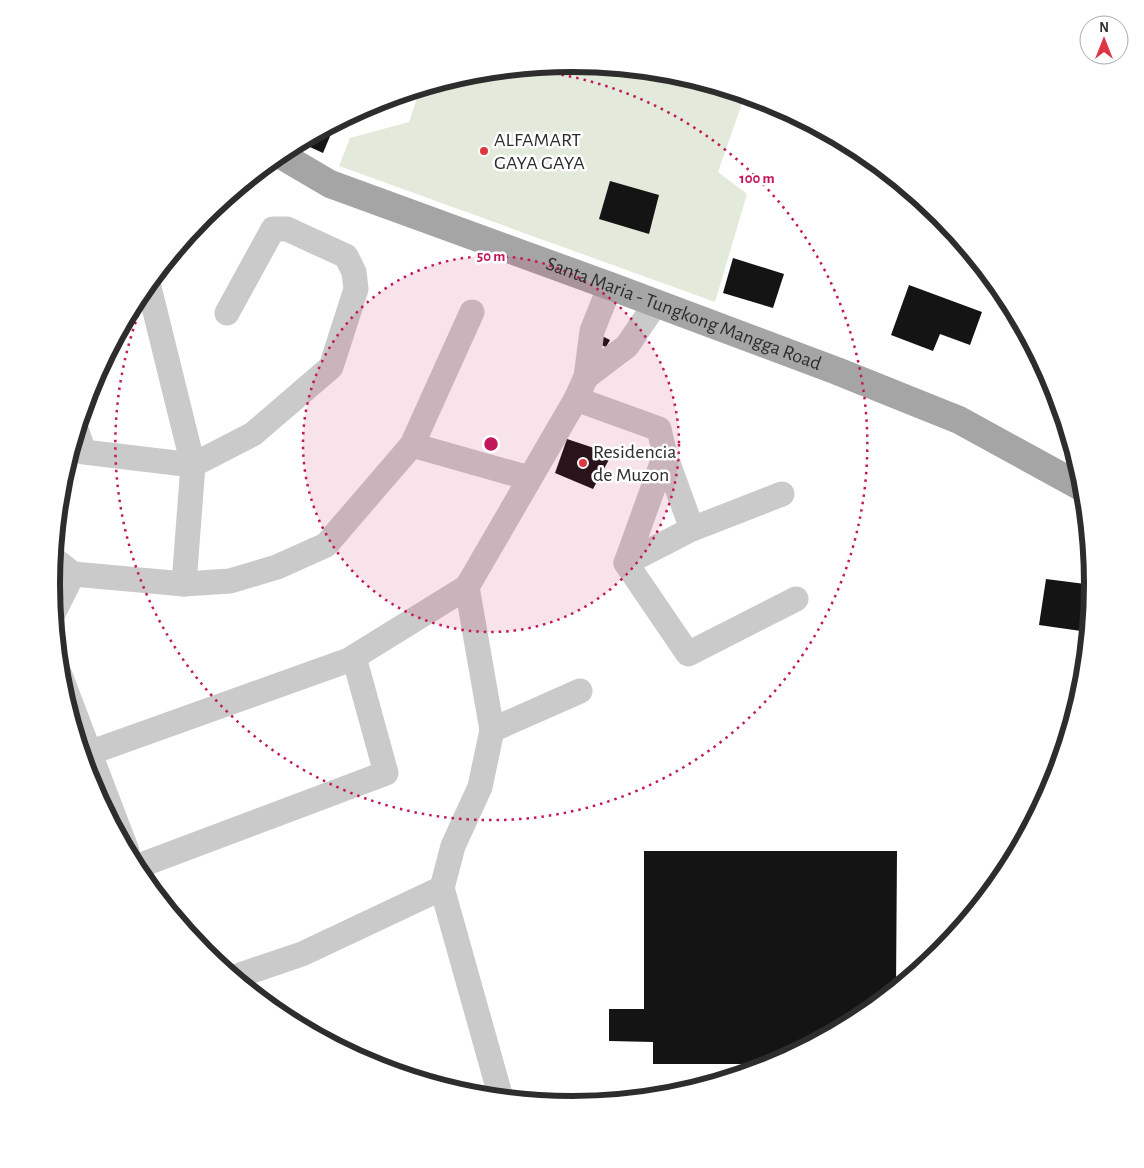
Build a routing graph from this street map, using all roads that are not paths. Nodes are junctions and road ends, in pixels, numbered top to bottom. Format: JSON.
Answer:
{"nodes":[{"id":1,"x":287,"y":159,"type":"edge"},
{"id":2,"x":610,"y":286,"type":"junction"},
{"id":3,"x":151,"y":294,"type":"edge"},
{"id":4,"x":656,"y":303,"type":"junction"},
{"id":5,"x":472,"y":312,"type":"dead end"},
{"id":6,"x":227,"y":313,"type":"dead end"},
{"id":7,"x":581,"y":388,"type":"junction"},
{"id":8,"x":80,"y":441,"type":"edge"},
{"id":9,"x":412,"y":445,"type":"junction"},
{"id":10,"x":665,"y":455,"type":"junction"},
{"id":11,"x":193,"y":465,"type":"junction"},
{"id":12,"x":529,"y":478,"type":"junction"},
{"id":13,"x":1074,"y":483,"type":"edge"},
{"id":14,"x":782,"y":494,"type":"dead end"},
{"id":15,"x":692,"y":528,"type":"junction"},
{"id":16,"x":626,"y":563,"type":"junction"},
{"id":17,"x":63,"y":566,"type":"edge"},
{"id":18,"x":60,"y":581,"type":"edge"},
{"id":19,"x":184,"y":584,"type":"junction"},
{"id":20,"x":467,"y":587,"type":"junction"},
{"id":21,"x":796,"y":599,"type":"dead end"},
{"id":22,"x":354,"y":657,"type":"junction"},
{"id":23,"x":580,"y":691,"type":"dead end"},
{"id":24,"x":492,"y":730,"type":"junction"},
{"id":25,"x":84,"y":739,"type":"edge"},
{"id":26,"x":89,"y":753,"type":"junction"},
{"id":27,"x":102,"y":786,"type":"edge"},
{"id":28,"x":144,"y":864,"type":"edge"},
{"id":29,"x":442,"y":888,"type":"junction"},
{"id":30,"x":241,"y":975,"type":"edge"},
{"id":31,"x":499,"y":1091,"type":"edge"}],
"edges":[{"from":1,"to":2,"type":"main road","name":"Santa Maria - Tungkong Mangga Road"},
{"from":2,"to":4,"type":"main road","name":"Santa Maria - Tungkong Mangga Road"},
{"from":2,"to":7,"type":"street"},
{"from":3,"to":11,"type":"street"},
{"from":4,"to":7,"type":"street"},
{"from":4,"to":13,"type":"main road","name":"Santa Maria - Tungkong Mangga Road"},
{"from":5,"to":9,"type":"street"},
{"from":6,"to":11,"type":"street"},
{"from":7,"to":10,"type":"street"},
{"from":7,"to":12,"type":"street"},
{"from":8,"to":11,"type":"street"},
{"from":9,"to":12,"type":"street"},
{"from":9,"to":19,"type":"street"},
{"from":10,"to":15,"type":"street"},
{"from":10,"to":16,"type":"street"},
{"from":11,"to":19,"type":"street"},
{"from":12,"to":20,"type":"street"},
{"from":14,"to":15,"type":"street"},
{"from":15,"to":16,"type":"street"},
{"from":16,"to":21,"type":"street"},
{"from":17,"to":18,"type":"street"},
{"from":17,"to":19,"type":"street"},
{"from":20,"to":22,"type":"street"},
{"from":20,"to":24,"type":"street"},
{"from":22,"to":26,"type":"street"},
{"from":22,"to":28,"type":"street"},
{"from":23,"to":24,"type":"street"},
{"from":24,"to":29,"type":"street"},
{"from":25,"to":26,"type":"street"},
{"from":26,"to":27,"type":"street"},
{"from":29,"to":30,"type":"street"},
{"from":29,"to":31,"type":"street"}]}
